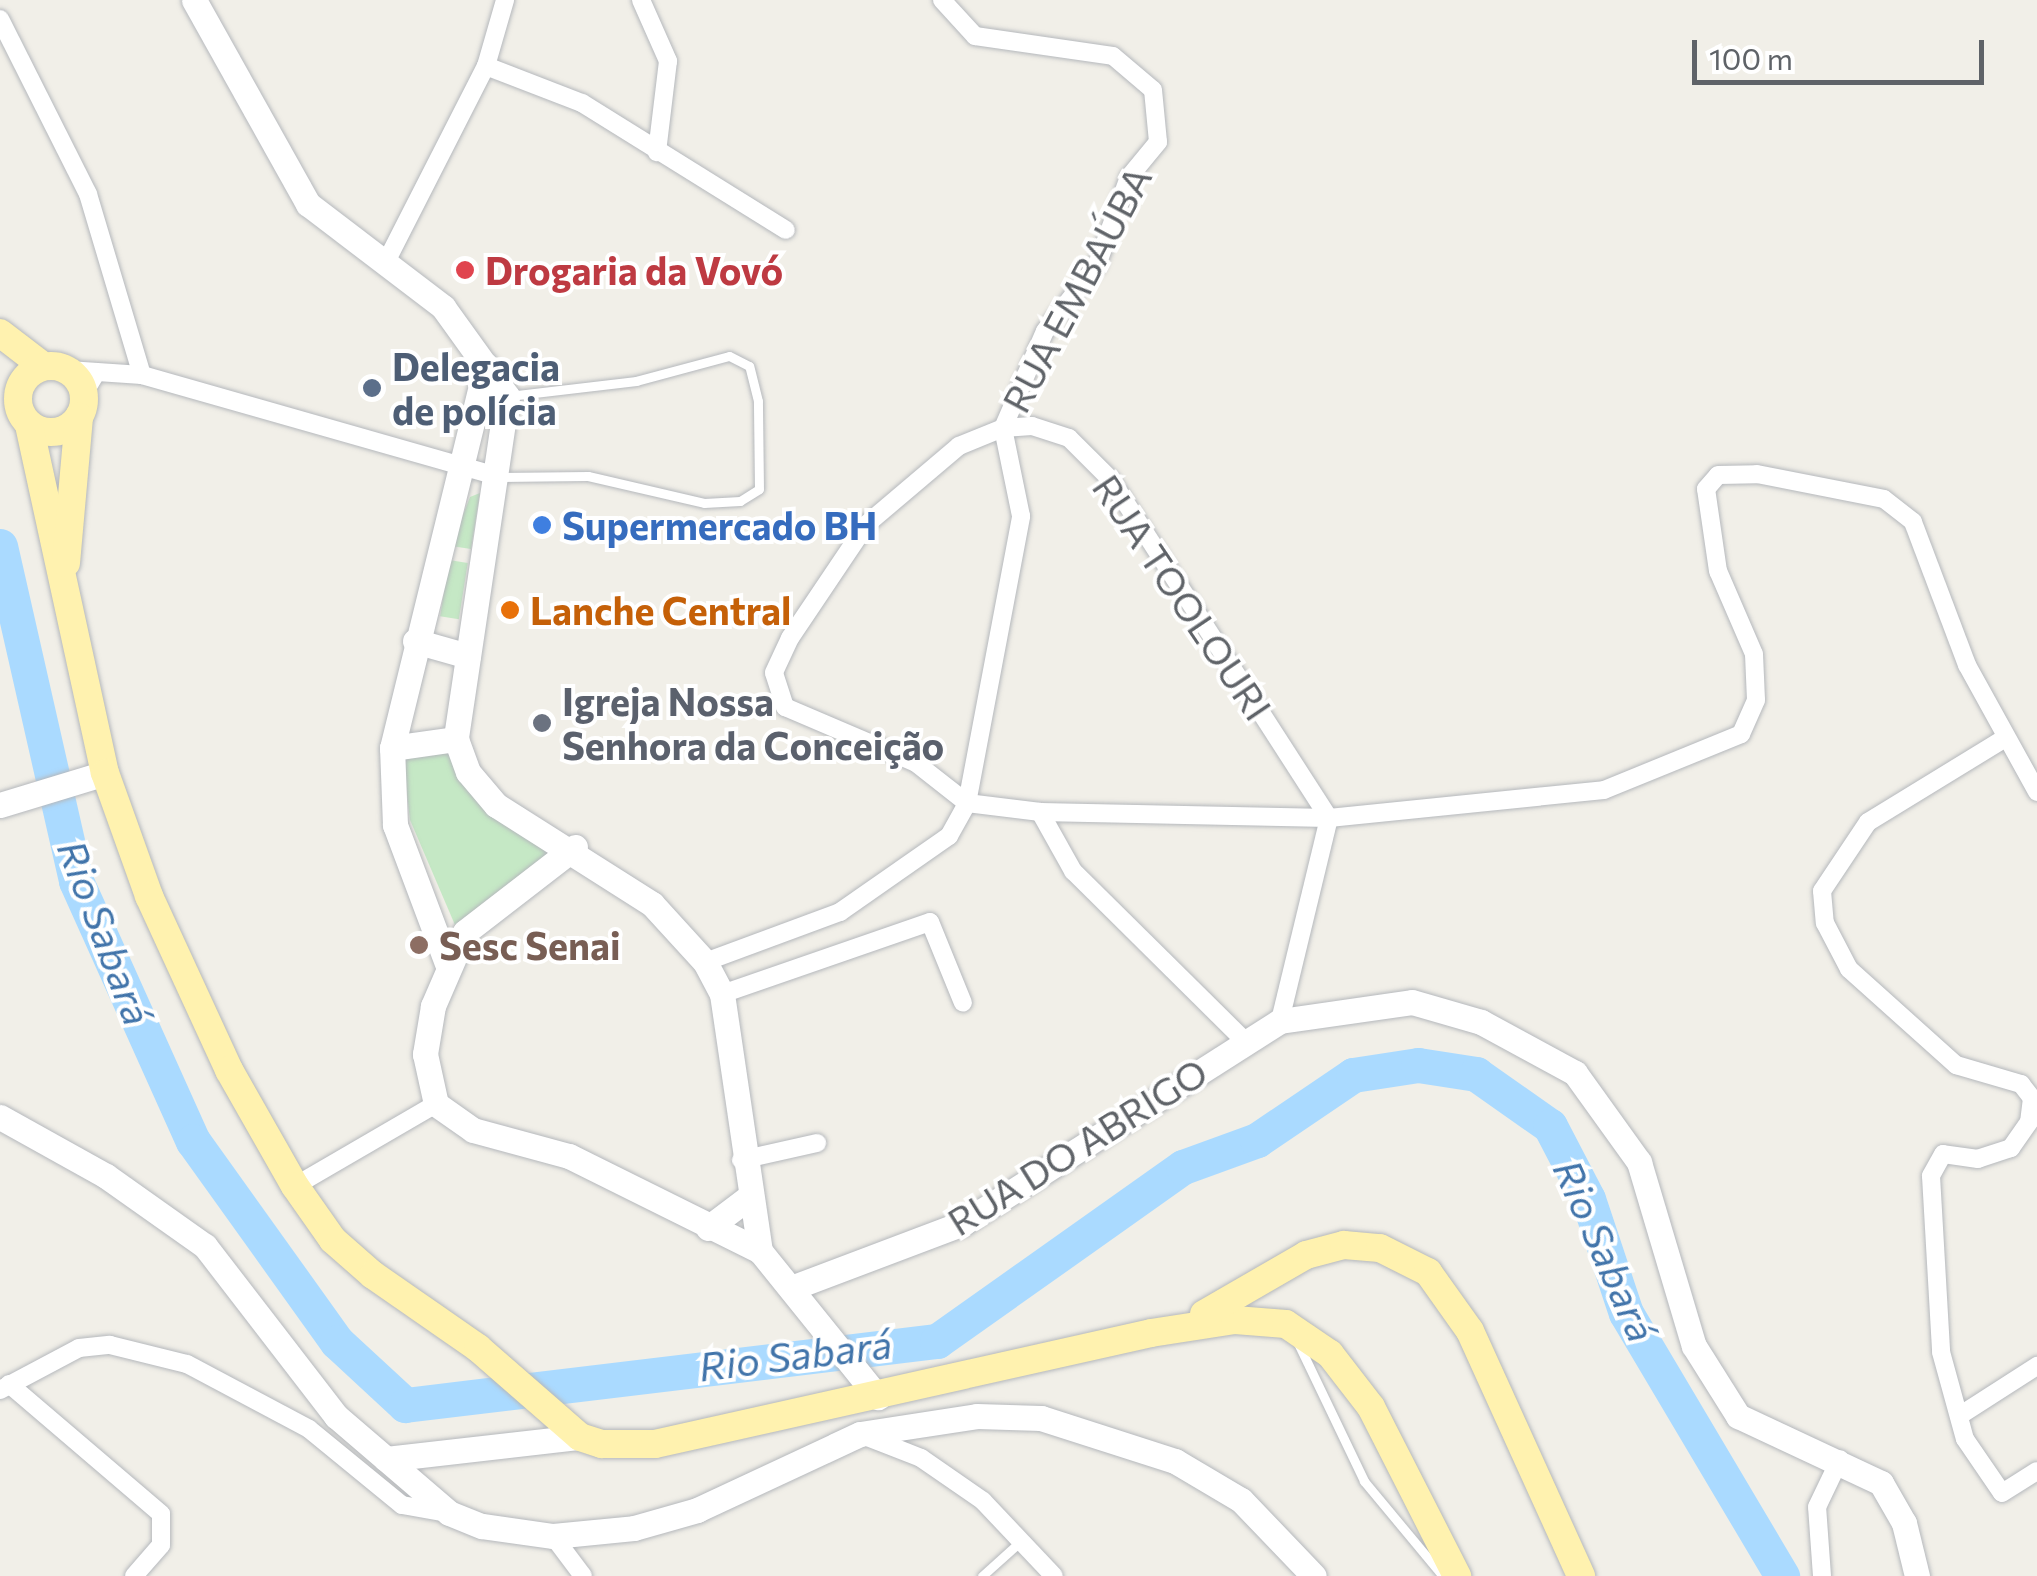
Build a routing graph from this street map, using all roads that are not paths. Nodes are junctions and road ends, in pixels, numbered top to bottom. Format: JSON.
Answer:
{"nodes":[{"id":1,"x":194,"y":0,"type":"edge"},
{"id":2,"x":505,"y":0,"type":"edge"},
{"id":3,"x":640,"y":0,"type":"edge"},
{"id":4,"x":942,"y":0,"type":"edge"},
{"id":5,"x":0,"y":19,"type":"edge"},
{"id":6,"x":486,"y":66,"type":"junction"},
{"id":7,"x":657,"y":152,"type":"junction"},
{"id":8,"x":786,"y":230,"type":"dead end"},
{"id":9,"x":386,"y":262,"type":"junction"},
{"id":10,"x":0,"y":333,"type":"edge"},
{"id":11,"x":486,"y":364,"type":"junction"},
{"id":12,"x":142,"y":374,"type":"junction"},
{"id":13,"x":65,"y":384,"type":"junction"},
{"id":14,"x":507,"y":396,"type":"junction"},
{"id":15,"x":30,"y":424,"type":"junction"},
{"id":16,"x":1003,"y":428,"type":"junction"},
{"id":17,"x":463,"y":470,"type":"junction"},
{"id":18,"x":500,"y":477,"type":"junction"},
{"id":19,"x":64,"y":594,"type":"junction"},
{"id":20,"x":415,"y":641,"type":"junction"},
{"id":21,"x":468,"y":656,"type":"junction"},
{"id":22,"x":456,"y":739,"type":"junction"},
{"id":23,"x":2002,"y":740,"type":"junction"},
{"id":24,"x":392,"y":748,"type":"junction"},
{"id":25,"x":93,"y":776,"type":"junction"},
{"id":26,"x":2037,"y":792,"type":"edge"},
{"id":27,"x":8,"y":802,"type":"edge"},
{"id":28,"x":966,"y":803,"type":"junction"},
{"id":29,"x":1040,"y":812,"type":"junction"},
{"id":30,"x":1329,"y":818,"type":"junction"},
{"id":31,"x":575,"y":847,"type":"junction"},
{"id":32,"x":705,"y":962,"type":"junction"},
{"id":33,"x":448,"y":966,"type":"junction"},
{"id":34,"x":722,"y":994,"type":"junction"},
{"id":35,"x":963,"y":1003,"type":"dead end"},
{"id":36,"x":1280,"y":1021,"type":"junction"},
{"id":37,"x":1246,"y":1042,"type":"junction"},
{"id":38,"x":436,"y":1104,"type":"junction"},
{"id":39,"x":0,"y":1118,"type":"edge"},
{"id":40,"x":817,"y":1143,"type":"dead end"},
{"id":41,"x":741,"y":1160,"type":"junction"},
{"id":42,"x":295,"y":1186,"type":"junction"},
{"id":43,"x":749,"y":1197,"type":"junction"},
{"id":44,"x":708,"y":1228,"type":"junction"},
{"id":45,"x":760,"y":1251,"type":"junction"},
{"id":46,"x":1276,"y":1277,"type":"junction"},
{"id":47,"x":794,"y":1288,"type":"junction"},
{"id":48,"x":1290,"y":1326,"type":"junction"},
{"id":49,"x":1152,"y":1333,"type":"junction"},
{"id":50,"x":2037,"y":1366,"type":"edge"},
{"id":51,"x":871,"y":1386,"type":"junction"},
{"id":52,"x":4,"y":1387,"type":"edge"},
{"id":53,"x":1959,"y":1416,"type":"junction"},
{"id":54,"x":860,"y":1434,"type":"junction"},
{"id":55,"x":580,"y":1437,"type":"junction"},
{"id":56,"x":386,"y":1459,"type":"junction"},
{"id":57,"x":1840,"y":1459,"type":"junction"},
{"id":58,"x":2037,"y":1471,"type":"edge"},
{"id":59,"x":449,"y":1513,"type":"junction"},
{"id":60,"x":552,"y":1536,"type":"junction"},
{"id":61,"x":1024,"y":1538,"type":"junction"},
{"id":62,"x":134,"y":1576,"type":"edge"},
{"id":63,"x":583,"y":1576,"type":"edge"},
{"id":64,"x":982,"y":1576,"type":"edge"},
{"id":65,"x":1054,"y":1576,"type":"edge"},
{"id":66,"x":1314,"y":1576,"type":"edge"},
{"id":67,"x":1443,"y":1576,"type":"edge"},
{"id":68,"x":1457,"y":1576,"type":"edge"},
{"id":69,"x":1580,"y":1576,"type":"edge"},
{"id":70,"x":1822,"y":1576,"type":"edge"},
{"id":71,"x":1918,"y":1576,"type":"edge"}],
"edges":[{"from":1,"to":9,"type":"street"},
{"from":2,"to":6,"type":"street"},
{"from":3,"to":7,"type":"street"},
{"from":4,"to":16,"type":"street","name":"RUA EMBAÚBA"},
{"from":5,"to":12,"type":"street"},
{"from":6,"to":7,"type":"street"},
{"from":6,"to":9,"type":"street"},
{"from":7,"to":8,"type":"street"},
{"from":9,"to":11,"type":"street"},
{"from":10,"to":13,"type":"main road"},
{"from":11,"to":14,"type":"street"},
{"from":11,"to":17,"type":"street"},
{"from":12,"to":13,"type":"street"},
{"from":12,"to":17,"type":"street"},
{"from":13,"to":15,"type":"main road"},
{"from":13,"to":15,"type":"main road"},
{"from":13,"to":19,"type":"main road"},
{"from":14,"to":18,"type":"street"},
{"from":14,"to":18,"type":"lane"},
{"from":15,"to":19,"type":"main road"},
{"from":16,"to":28,"type":"street"},
{"from":16,"to":28,"type":"street","name":"RUA EMBAÚBA"},
{"from":16,"to":30,"type":"street","name":"RUA TOOLOURI"},
{"from":17,"to":18,"type":"street"},
{"from":17,"to":20,"type":"street"},
{"from":18,"to":21,"type":"street"},
{"from":19,"to":25,"type":"main road"},
{"from":20,"to":21,"type":"street"},
{"from":20,"to":24,"type":"street"},
{"from":21,"to":22,"type":"street"},
{"from":22,"to":24,"type":"street"},
{"from":22,"to":31,"type":"street"},
{"from":23,"to":26,"type":"street"},
{"from":23,"to":30,"type":"street"},
{"from":23,"to":53,"type":"street"},
{"from":24,"to":33,"type":"street"},
{"from":25,"to":27,"type":"street"},
{"from":25,"to":42,"type":"main road"},
{"from":28,"to":29,"type":"street"},
{"from":28,"to":32,"type":"street"},
{"from":29,"to":30,"type":"street"},
{"from":29,"to":37,"type":"street"},
{"from":30,"to":36,"type":"street"},
{"from":31,"to":32,"type":"street"},
{"from":31,"to":33,"type":"street"},
{"from":32,"to":34,"type":"street"},
{"from":33,"to":38,"type":"street"},
{"from":34,"to":35,"type":"street"},
{"from":34,"to":41,"type":"street"},
{"from":36,"to":37,"type":"street","name":"RUA DO ABRIGO"},
{"from":36,"to":57,"type":"street"},
{"from":37,"to":47,"type":"street","name":"RUA DO ABRIGO"},
{"from":38,"to":42,"type":"street"},
{"from":38,"to":44,"type":"street"},
{"from":39,"to":56,"type":"street"},
{"from":40,"to":41,"type":"street"},
{"from":41,"to":43,"type":"street"},
{"from":42,"to":55,"type":"main road"},
{"from":43,"to":44,"type":"street"},
{"from":43,"to":45,"type":"street"},
{"from":44,"to":45,"type":"street"},
{"from":45,"to":47,"type":"street"},
{"from":46,"to":48,"type":"main road"},
{"from":46,"to":49,"type":"main road"},
{"from":46,"to":69,"type":"main road"},
{"from":47,"to":51,"type":"street"},
{"from":48,"to":49,"type":"main road"},
{"from":48,"to":67,"type":"lane"},
{"from":48,"to":68,"type":"main road"},
{"from":49,"to":51,"type":"main road"},
{"from":50,"to":53,"type":"street"},
{"from":51,"to":55,"type":"main road"},
{"from":52,"to":59,"type":"street"},
{"from":52,"to":62,"type":"street"},
{"from":53,"to":58,"type":"street"},
{"from":54,"to":60,"type":"street"},
{"from":54,"to":61,"type":"street"},
{"from":54,"to":66,"type":"street"},
{"from":55,"to":56,"type":"street"},
{"from":56,"to":59,"type":"street"},
{"from":57,"to":70,"type":"street"},
{"from":57,"to":71,"type":"street"},
{"from":59,"to":60,"type":"street"},
{"from":60,"to":63,"type":"street"},
{"from":61,"to":64,"type":"lane"},
{"from":61,"to":65,"type":"street"}]}
